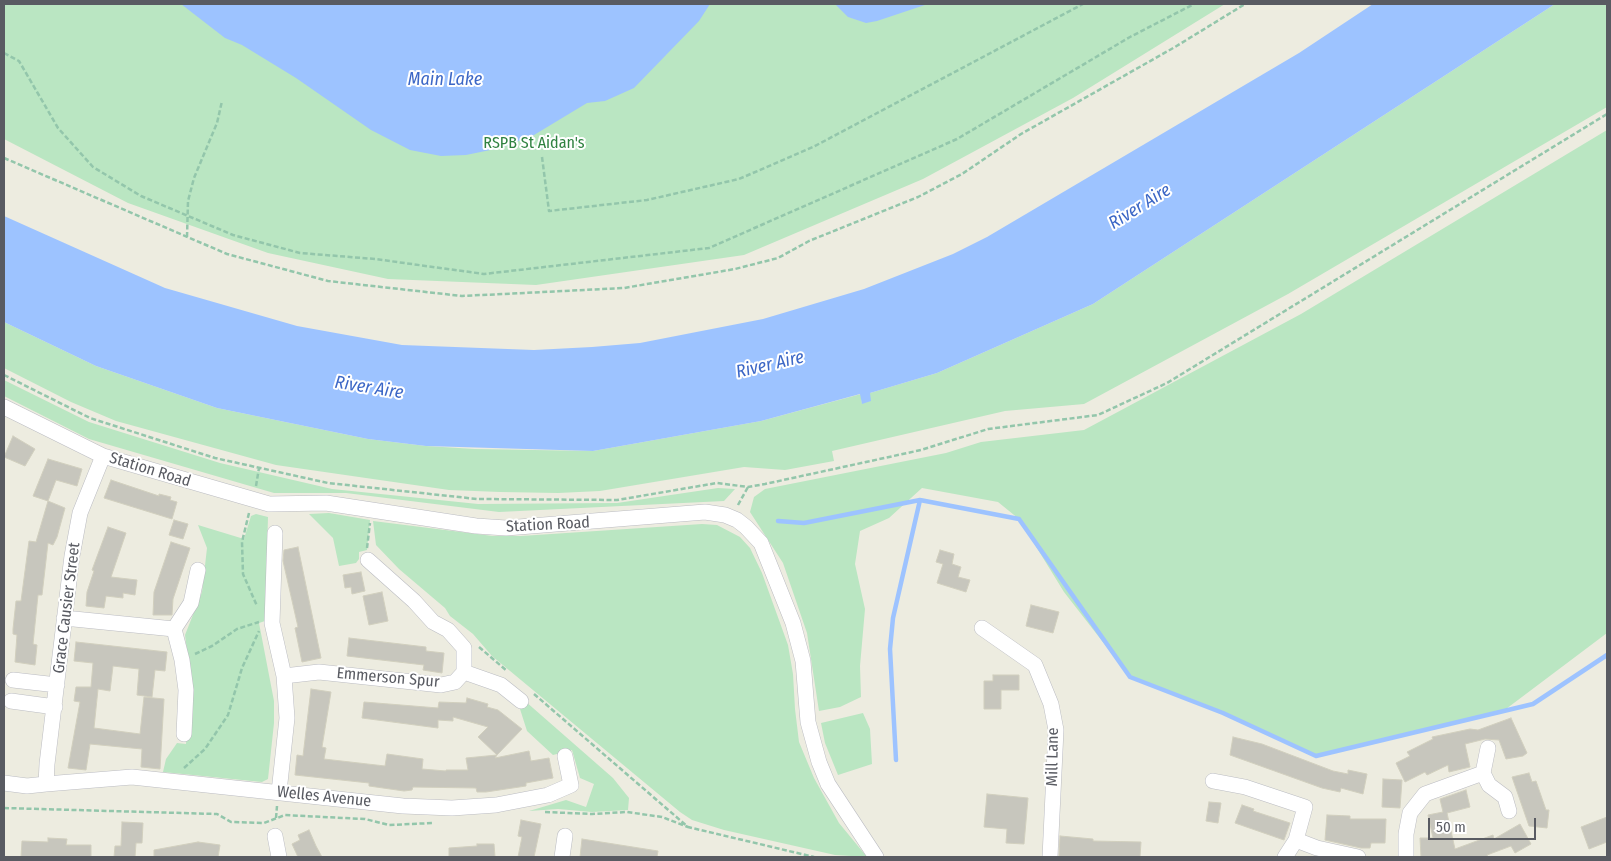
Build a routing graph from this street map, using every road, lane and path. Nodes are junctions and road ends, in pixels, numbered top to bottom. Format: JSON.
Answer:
{"nodes":[{"id":1,"x":1082,"y":4,"type":"edge"},
{"id":2,"x":1194,"y":4,"type":"edge"},
{"id":3,"x":1245,"y":4,"type":"edge"},
{"id":4,"x":4,"y":53,"type":"edge"},
{"id":5,"x":222,"y":101,"type":"dead end"},
{"id":6,"x":1607,"y":114,"type":"edge"},
{"id":7,"x":542,"y":157,"type":"dead end"},
{"id":8,"x":4,"y":158,"type":"edge"},
{"id":9,"x":188,"y":216,"type":"junction"},
{"id":10,"x":187,"y":237,"type":"junction"},
{"id":11,"x":4,"y":375,"type":"edge"},
{"id":12,"x":4,"y":407,"type":"edge"},
{"id":13,"x":103,"y":456,"type":"junction"},
{"id":14,"x":748,"y":487,"type":"junction"},
{"id":15,"x":253,"y":500,"type":"junction"},
{"id":16,"x":371,"y":509,"type":"junction"},
{"id":17,"x":731,"y":518,"type":"junction"},
{"id":18,"x":275,"y":533,"type":"dead end"},
{"id":19,"x":367,"y":555,"type":"joint"},
{"id":20,"x":198,"y":570,"type":"dead end"},
{"id":21,"x":64,"y":618,"type":"junction"},
{"id":22,"x":257,"y":622,"type":"junction"},
{"id":23,"x":268,"y":622,"type":"junction"},
{"id":24,"x":982,"y":628,"type":"dead end"},
{"id":25,"x":174,"y":629,"type":"junction"},
{"id":26,"x":470,"y":646,"type":"junction"},
{"id":27,"x":182,"y":660,"type":"junction"},
{"id":28,"x":464,"y":672,"type":"junction"},
{"id":29,"x":284,"y":676,"type":"junction"},
{"id":30,"x":13,"y":680,"type":"dead end"},
{"id":31,"x":506,"y":680,"type":"junction"},
{"id":32,"x":57,"y":685,"type":"junction"},
{"id":33,"x":527,"y":698,"type":"joint"},
{"id":34,"x":11,"y":701,"type":"dead end"},
{"id":35,"x":55,"y":707,"type":"junction"},
{"id":36,"x":184,"y":734,"type":"dead end"},
{"id":37,"x":1488,"y":748,"type":"dead end"},
{"id":38,"x":565,"y":756,"type":"dead end"},
{"id":39,"x":1483,"y":773,"type":"junction"},
{"id":40,"x":178,"y":781,"type":"junction"},
{"id":41,"x":1213,"y":781,"type":"dead end"},
{"id":42,"x":4,"y":783,"type":"edge"},
{"id":43,"x":46,"y":784,"type":"junction"},
{"id":44,"x":279,"y":792,"type":"junction"},
{"id":45,"x":1509,"y":811,"type":"dead end"},
{"id":46,"x":275,"y":836,"type":"dead end"},
{"id":47,"x":565,"y":836,"type":"dead end"},
{"id":48,"x":1296,"y":840,"type":"junction"},
{"id":49,"x":279,"y":857,"type":"edge"},
{"id":50,"x":562,"y":857,"type":"edge"},
{"id":51,"x":814,"y":857,"type":"edge"},
{"id":52,"x":876,"y":857,"type":"edge"},
{"id":53,"x":1050,"y":857,"type":"edge"},
{"id":54,"x":1285,"y":857,"type":"edge"},
{"id":55,"x":1358,"y":857,"type":"edge"},
{"id":56,"x":1406,"y":857,"type":"edge"}],
"edges":[{"from":1,"to":7,"type":"path"},
{"from":2,"to":9,"type":"path"},
{"from":3,"to":10,"type":"path"},
{"from":4,"to":9,"type":"path"},
{"from":5,"to":9,"type":"path"},
{"from":6,"to":14,"type":"path"},
{"from":8,"to":10,"type":"path"},
{"from":9,"to":10,"type":"path"},
{"from":11,"to":14,"type":"path"},
{"from":12,"to":13,"type":"street","name":"Station Road"},
{"from":13,"to":15,"type":"street","name":"Station Road"},
{"from":13,"to":21,"type":"street","name":"Grace Causier Street"},
{"from":14,"to":17,"type":"path"},
{"from":15,"to":16,"type":"street","name":"Station Road"},
{"from":15,"to":23,"type":"path"},
{"from":16,"to":17,"type":"street","name":"Station Road"},
{"from":16,"to":19,"type":"path"},
{"from":17,"to":52,"type":"street","name":"Station Road"},
{"from":18,"to":23,"type":"street"},
{"from":19,"to":26,"type":"street"},
{"from":20,"to":25,"type":"street"},
{"from":21,"to":25,"type":"street"},
{"from":21,"to":32,"type":"street","name":"Grace Causier Street"},
{"from":22,"to":23,"type":"path"},
{"from":22,"to":27,"type":"path"},
{"from":22,"to":40,"type":"path"},
{"from":23,"to":29,"type":"street"},
{"from":24,"to":53,"type":"street","name":"Mill Lane"},
{"from":25,"to":27,"type":"street"},
{"from":26,"to":28,"type":"street","name":"Emmerson Spur"},
{"from":26,"to":31,"type":"path"},
{"from":27,"to":36,"type":"street"},
{"from":28,"to":29,"type":"street","name":"Emmerson Spur"},
{"from":28,"to":31,"type":"street"},
{"from":29,"to":44,"type":"street"},
{"from":30,"to":32,"type":"street"},
{"from":31,"to":33,"type":"street"},
{"from":32,"to":35,"type":"street","name":"Grace Causier Street"},
{"from":33,"to":51,"type":"path"},
{"from":34,"to":35,"type":"street"},
{"from":35,"to":43,"type":"street","name":"Grace Causier Street"},
{"from":37,"to":39,"type":"street"},
{"from":38,"to":44,"type":"street","name":"Welles Avenue"},
{"from":39,"to":45,"type":"street"},
{"from":39,"to":56,"type":"street"},
{"from":40,"to":43,"type":"street","name":"Welles Avenue"},
{"from":40,"to":44,"type":"street","name":"Welles Avenue"},
{"from":41,"to":48,"type":"street"},
{"from":42,"to":43,"type":"street","name":"Welles Avenue"},
{"from":46,"to":49,"type":"street"},
{"from":47,"to":50,"type":"street"},
{"from":48,"to":54,"type":"street"},
{"from":48,"to":55,"type":"street"}]}
